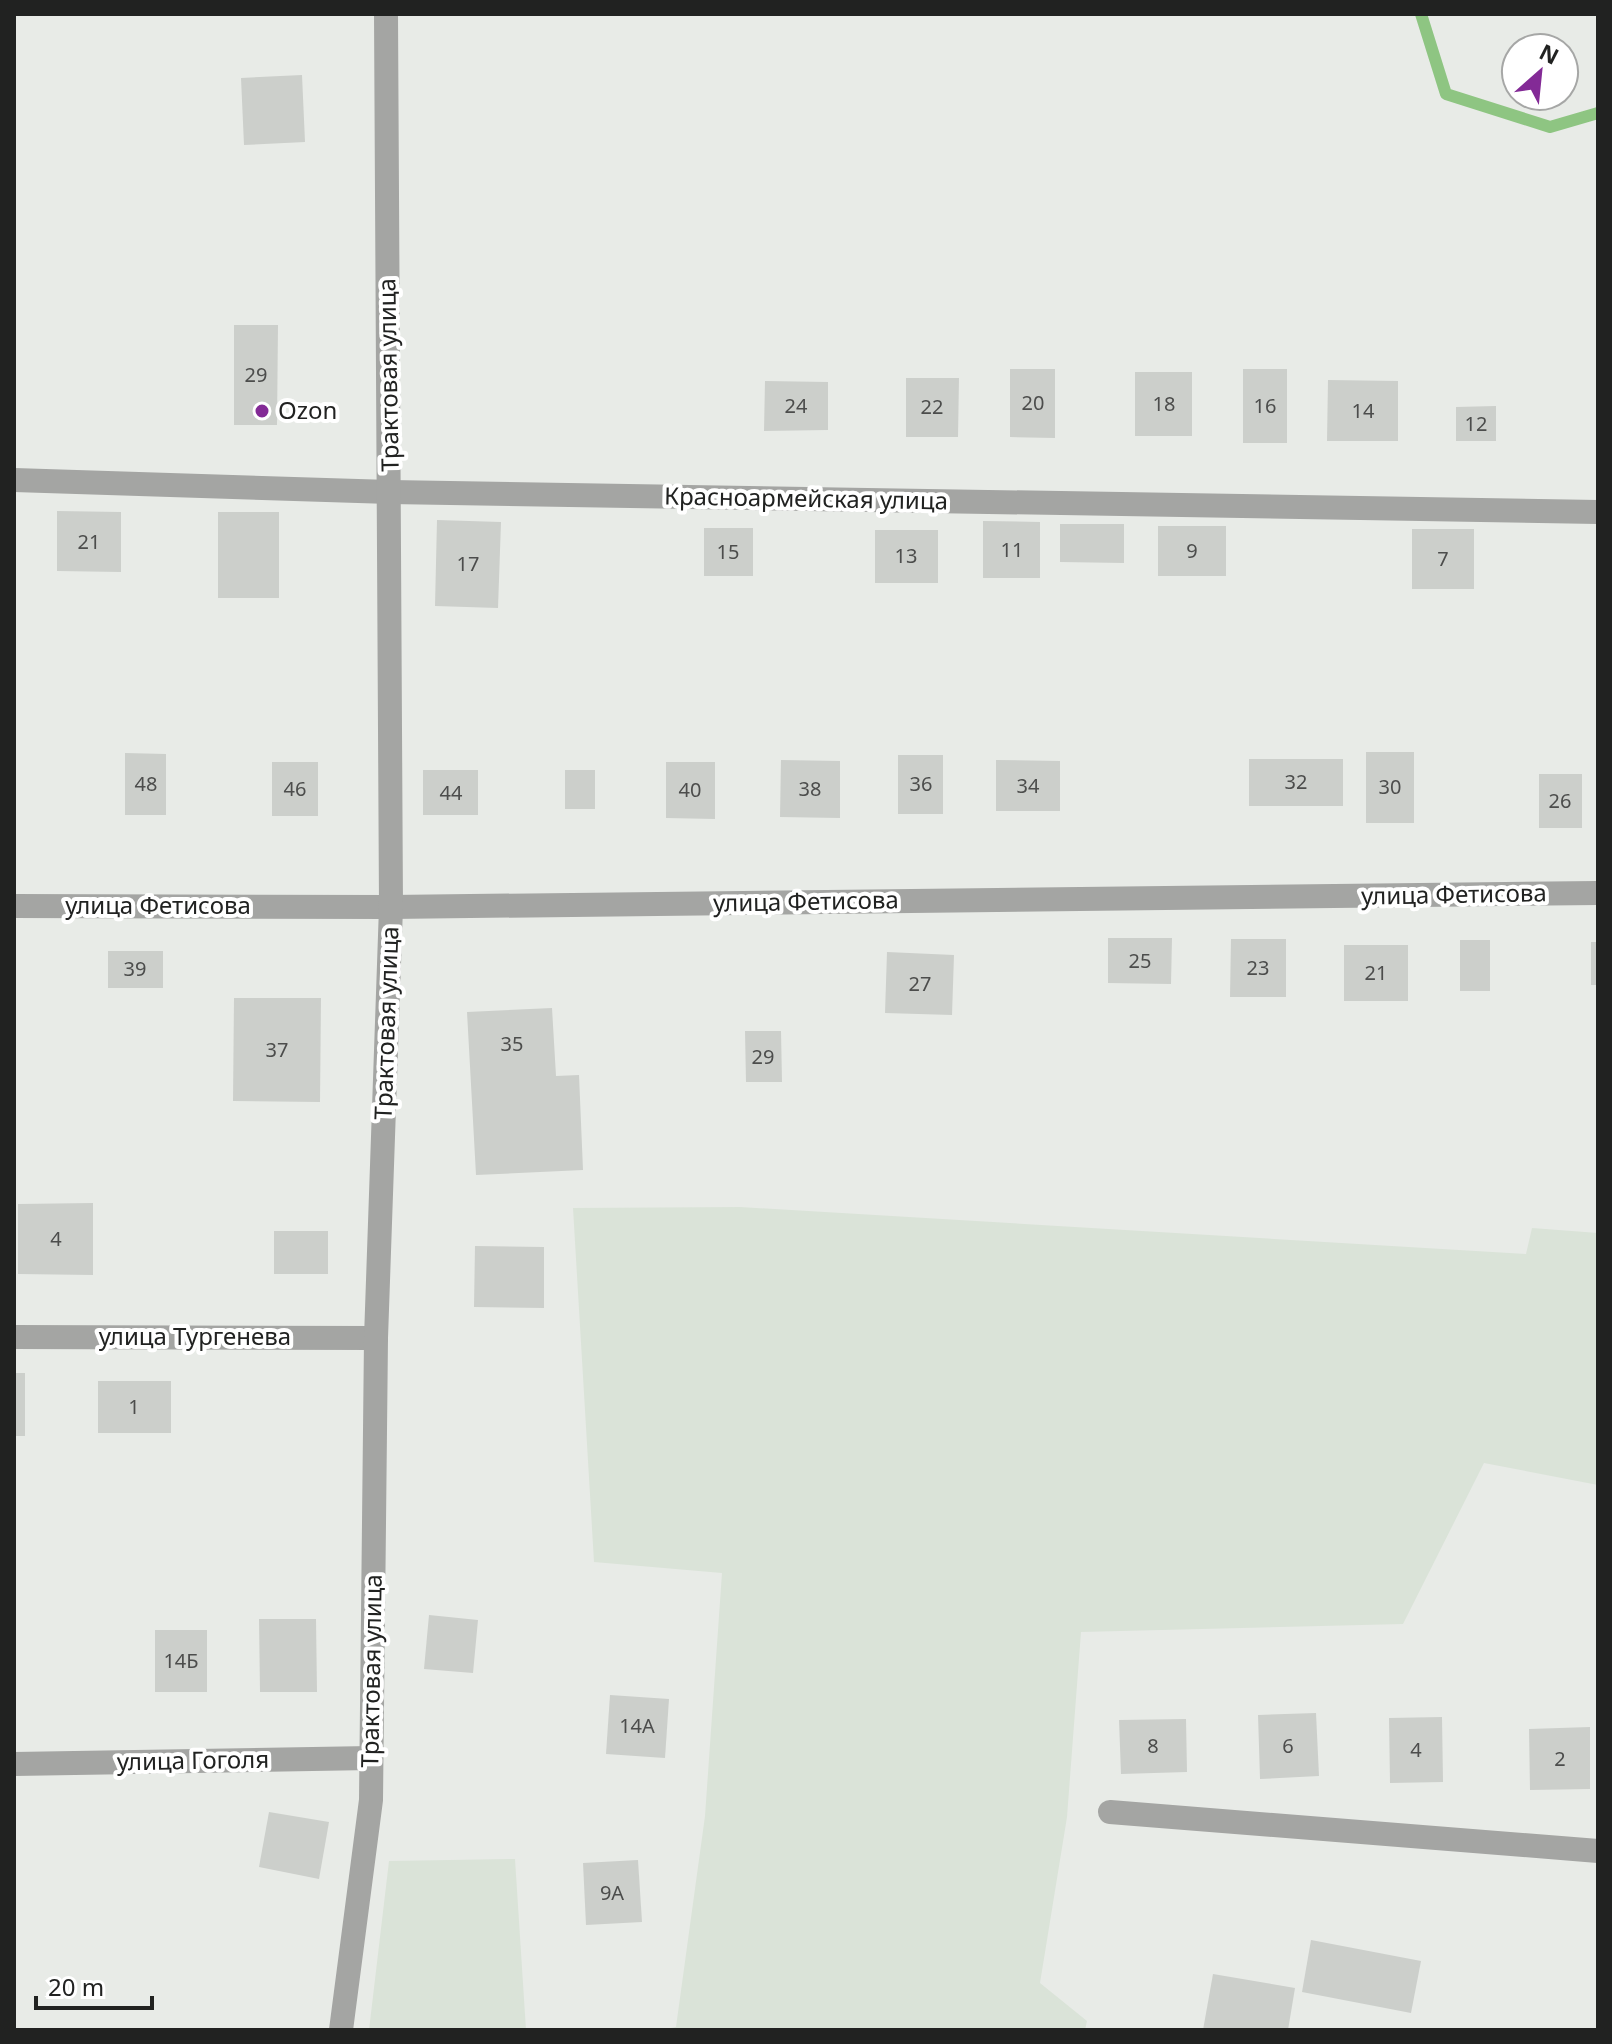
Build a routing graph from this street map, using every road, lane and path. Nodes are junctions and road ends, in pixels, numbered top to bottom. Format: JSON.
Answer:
{"nodes":[{"id":1,"x":386,"y":14,"type":"edge"},
{"id":2,"x":14,"y":480,"type":"edge"},
{"id":3,"x":390,"y":492,"type":"junction"},
{"id":4,"x":1598,"y":512,"type":"edge"},
{"id":5,"x":1598,"y":893,"type":"edge"},
{"id":6,"x":14,"y":906,"type":"edge"},
{"id":7,"x":391,"y":907,"type":"junction"},
{"id":8,"x":14,"y":1337,"type":"edge"},
{"id":9,"x":376,"y":1338,"type":"junction"},
{"id":10,"x":371,"y":1758,"type":"junction"},
{"id":11,"x":14,"y":1764,"type":"edge"},
{"id":12,"x":1110,"y":1812,"type":"dead end"},
{"id":13,"x":1598,"y":1851,"type":"edge"},
{"id":14,"x":341,"y":2030,"type":"edge"}],
"edges":[{"from":1,"to":3,"type":"street","name":"Трактовая улица"},
{"from":2,"to":3,"type":"street","name":"Красноармейская улица"},
{"from":3,"to":4,"type":"street","name":"Красноармейская улица"},
{"from":3,"to":7,"type":"street","name":"Трактовая улица"},
{"from":5,"to":7,"type":"street","name":"улица Фетисова"},
{"from":6,"to":7,"type":"street","name":"улица Фетисова"},
{"from":7,"to":9,"type":"street","name":"Трактовая улица"},
{"from":8,"to":9,"type":"street","name":"улица Тургенева"},
{"from":9,"to":10,"type":"street","name":"Трактовая улица"},
{"from":10,"to":11,"type":"street","name":"улица Гоголя"},
{"from":10,"to":14,"type":"street","name":"Трактовая улица"},
{"from":12,"to":13,"type":"street"}]}
